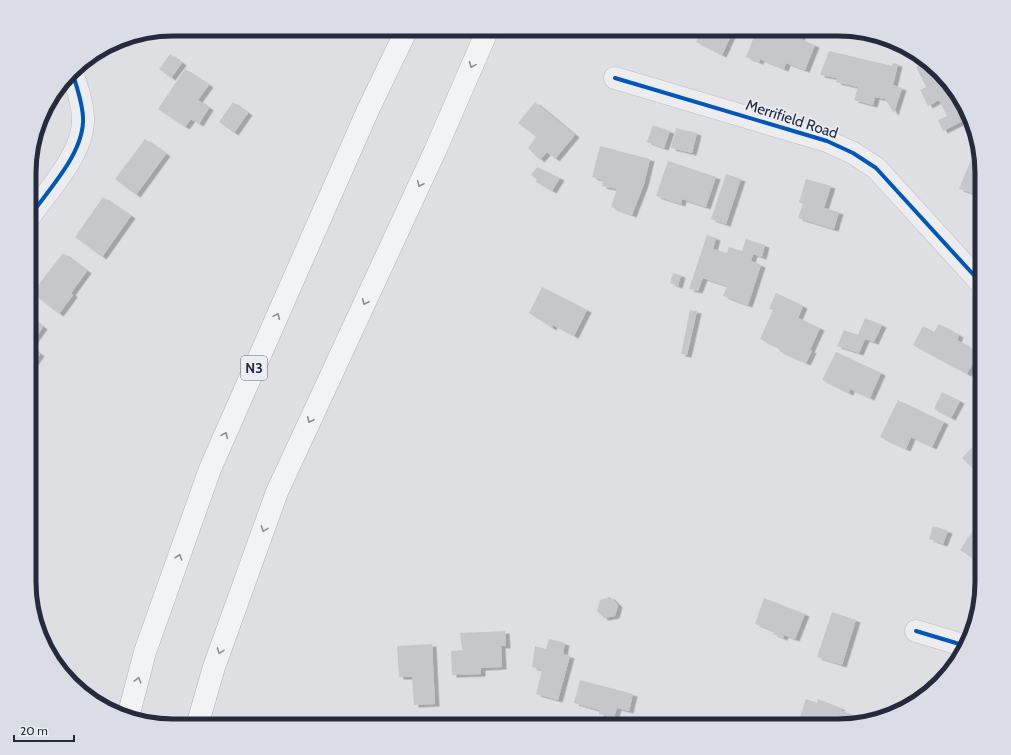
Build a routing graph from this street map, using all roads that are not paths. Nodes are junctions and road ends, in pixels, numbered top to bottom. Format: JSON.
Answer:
{"nodes":[{"id":1,"x":403,"y":36,"type":"edge"},
{"id":2,"x":485,"y":36,"type":"edge"},
{"id":3,"x":615,"y":78,"type":"dead end"},
{"id":4,"x":74,"y":79,"type":"edge"},
{"id":5,"x":36,"y":208,"type":"edge"},
{"id":6,"x":975,"y":276,"type":"edge"},
{"id":7,"x":916,"y":630,"type":"dead end"},
{"id":8,"x":960,"y":644,"type":"edge"},
{"id":9,"x":129,"y":712,"type":"edge"},
{"id":10,"x":199,"y":719,"type":"edge"}],
"edges":[{"from":9,"to":1,"type":"highway","number":"N3","one_way":true},
{"from":2,"to":10,"type":"highway","one_way":true},
{"from":3,"to":6,"type":"street","name":"Merrifield Road"},
{"from":4,"to":5,"type":"street"},
{"from":7,"to":8,"type":"street"}]}
